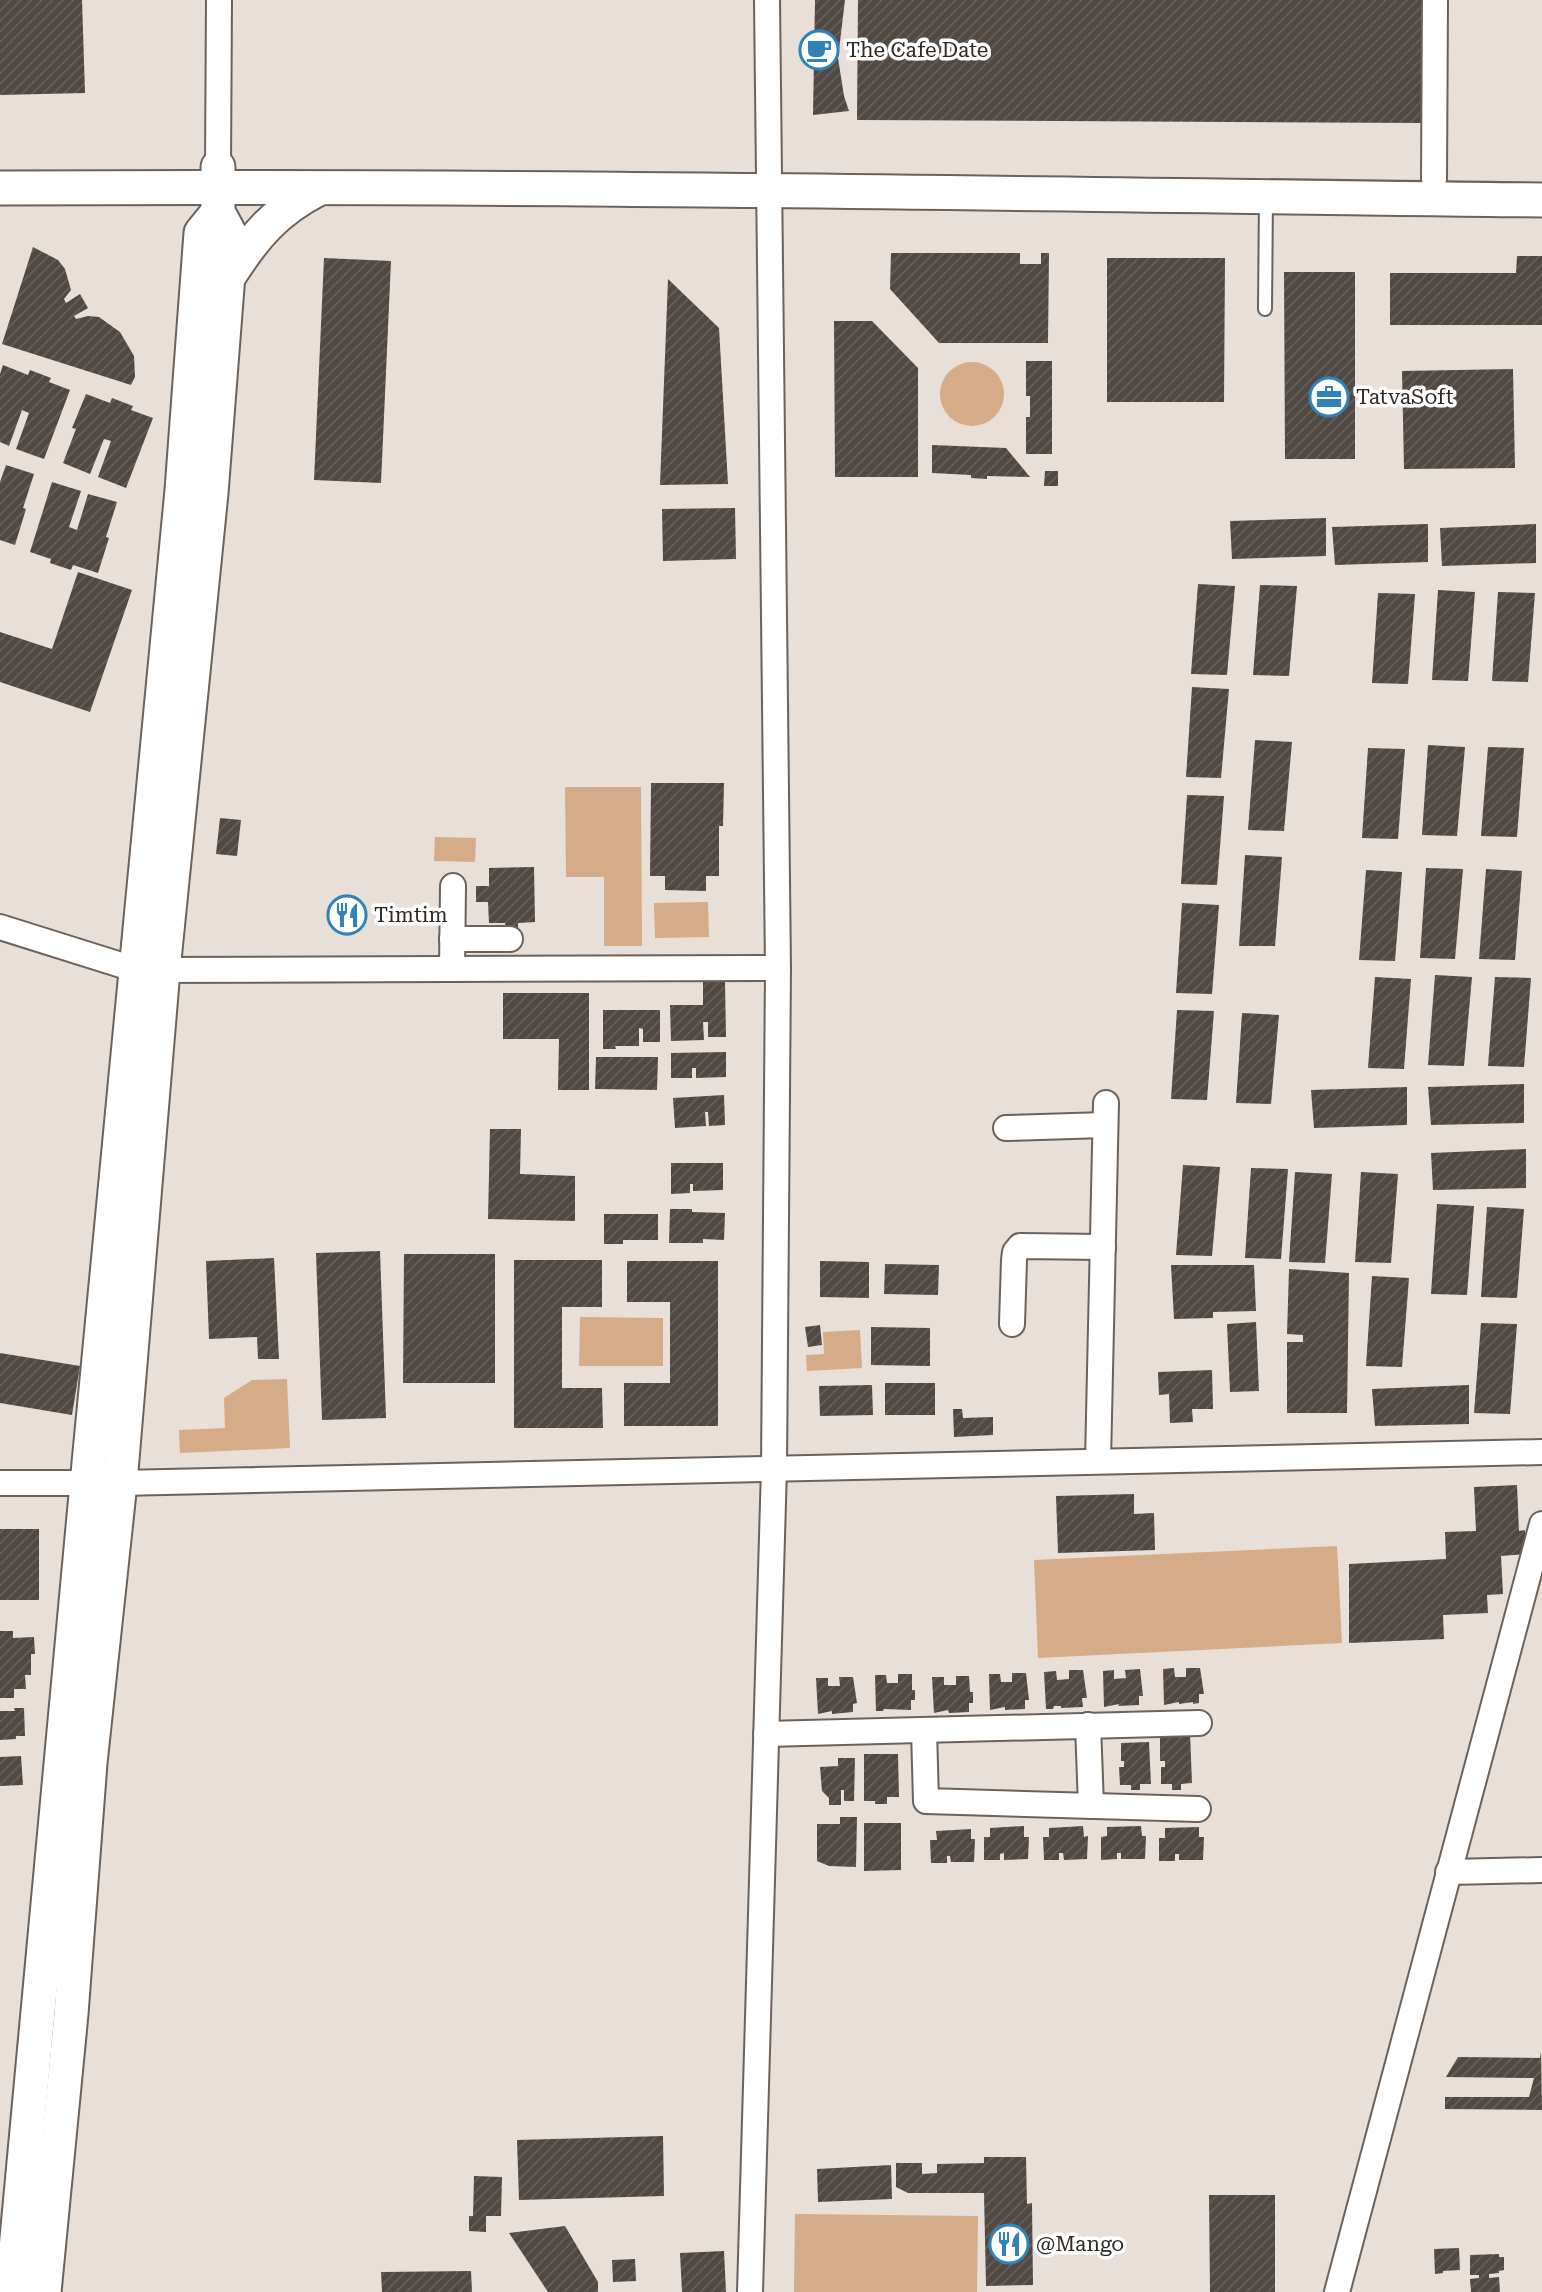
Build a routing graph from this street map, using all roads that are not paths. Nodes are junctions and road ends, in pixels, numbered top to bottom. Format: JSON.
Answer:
{"nodes":[{"id":1,"x":219,"y":0,"type":"edge"},
{"id":2,"x":768,"y":0,"type":"edge"},
{"id":3,"x":1435,"y":0,"type":"edge"},
{"id":4,"x":0,"y":166,"type":"edge"},
{"id":5,"x":1434,"y":179,"type":"junction"},
{"id":6,"x":1542,"y":179,"type":"edge"},
{"id":7,"x":768,"y":180,"type":"junction"},
{"id":8,"x":0,"y":188,"type":"edge"},
{"id":9,"x":218,"y":189,"type":"junction"},
{"id":10,"x":318,"y":189,"type":"junction"},
{"id":11,"x":1266,"y":197,"type":"junction"},
{"id":12,"x":1542,"y":201,"type":"edge"},
{"id":13,"x":227,"y":278,"type":"junction"},
{"id":14,"x":1265,"y":309,"type":"dead end"},
{"id":15,"x":453,"y":886,"type":"dead end"},
{"id":16,"x":0,"y":927,"type":"edge"},
{"id":17,"x":452,"y":939,"type":"junction"},
{"id":18,"x":510,"y":939,"type":"dead end"},
{"id":19,"x":778,"y":968,"type":"junction"},
{"id":20,"x":452,"y":969,"type":"junction"},
{"id":21,"x":150,"y":970,"type":"junction"},
{"id":22,"x":1006,"y":1128,"type":"dead end"},
{"id":23,"x":1103,"y":1247,"type":"junction"},
{"id":24,"x":1012,"y":1324,"type":"dead end"},
{"id":25,"x":1542,"y":1452,"type":"edge"},
{"id":26,"x":1098,"y":1461,"type":"junction"},
{"id":27,"x":774,"y":1468,"type":"junction"},
{"id":28,"x":0,"y":1483,"type":"edge"},
{"id":29,"x":120,"y":1483,"type":"junction"},
{"id":30,"x":87,"y":1484,"type":"junction"},
{"id":31,"x":1542,"y":1524,"type":"edge"},
{"id":32,"x":1199,"y":1723,"type":"dead end"},
{"id":33,"x":1088,"y":1726,"type":"junction"},
{"id":34,"x":924,"y":1730,"type":"junction"},
{"id":35,"x":766,"y":1734,"type":"junction"},
{"id":36,"x":1091,"y":1806,"type":"junction"},
{"id":37,"x":1198,"y":1809,"type":"dead end"},
{"id":38,"x":1542,"y":1870,"type":"edge"},
{"id":39,"x":1448,"y":1871,"type":"junction"},
{"id":40,"x":12,"y":2292,"type":"edge"},
{"id":41,"x":44,"y":2292,"type":"edge"},
{"id":42,"x":750,"y":2292,"type":"edge"},
{"id":43,"x":1337,"y":2292,"type":"edge"}],
"edges":[{"from":1,"to":9,"type":"street"},
{"from":2,"to":7,"type":"street"},
{"from":3,"to":5,"type":"street"},
{"from":4,"to":9,"type":"street"},
{"from":5,"to":6,"type":"street"},
{"from":5,"to":7,"type":"street"},
{"from":7,"to":9,"type":"street"},
{"from":7,"to":10,"type":"street"},
{"from":7,"to":11,"type":"street"},
{"from":7,"to":19,"type":"street"},
{"from":8,"to":9,"type":"street"},
{"from":9,"to":10,"type":"street"},
{"from":9,"to":13,"type":"street"},
{"from":9,"to":21,"type":"street"},
{"from":10,"to":13,"type":"street"},
{"from":11,"to":12,"type":"street"},
{"from":11,"to":14,"type":"lane"},
{"from":13,"to":21,"type":"street"},
{"from":15,"to":17,"type":"street"},
{"from":16,"to":21,"type":"street"},
{"from":17,"to":18,"type":"street"},
{"from":17,"to":20,"type":"street"},
{"from":19,"to":20,"type":"street"},
{"from":19,"to":27,"type":"street"},
{"from":20,"to":21,"type":"street"},
{"from":21,"to":29,"type":"street"},
{"from":21,"to":30,"type":"street"},
{"from":22,"to":23,"type":"street"},
{"from":23,"to":24,"type":"street"},
{"from":23,"to":26,"type":"street"},
{"from":25,"to":26,"type":"street"},
{"from":26,"to":27,"type":"street"},
{"from":27,"to":29,"type":"street"},
{"from":27,"to":35,"type":"street"},
{"from":28,"to":30,"type":"street"},
{"from":29,"to":30,"type":"street"},
{"from":29,"to":41,"type":"street"},
{"from":30,"to":40,"type":"street"},
{"from":31,"to":39,"type":"street"},
{"from":32,"to":33,"type":"street"},
{"from":33,"to":34,"type":"street"},
{"from":33,"to":36,"type":"street"},
{"from":34,"to":35,"type":"street"},
{"from":34,"to":36,"type":"street"},
{"from":35,"to":42,"type":"street"},
{"from":36,"to":37,"type":"street"},
{"from":38,"to":39,"type":"street"},
{"from":39,"to":43,"type":"street"}]}
